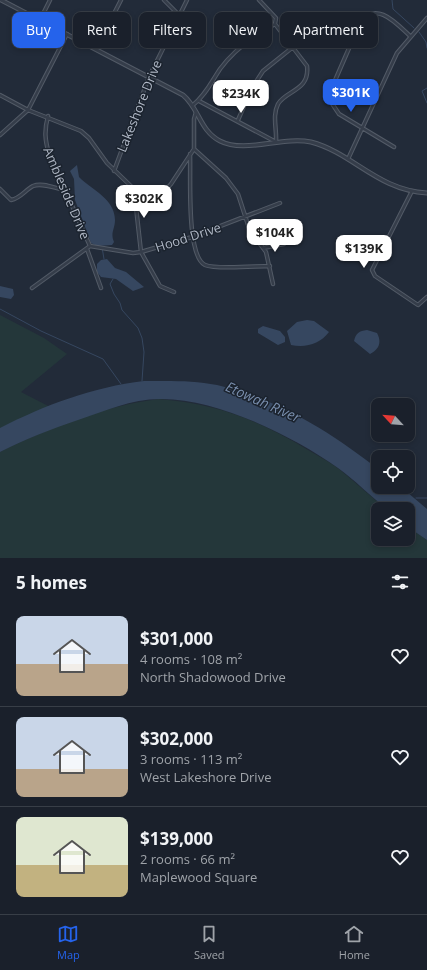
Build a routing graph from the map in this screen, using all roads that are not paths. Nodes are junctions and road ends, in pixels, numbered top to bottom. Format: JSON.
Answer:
{"nodes":[{"id":1,"x":1,"y":0,"type":"edge"},
{"id":2,"x":50,"y":0,"type":"edge"},
{"id":3,"x":121,"y":0,"type":"edge"},
{"id":4,"x":164,"y":0,"type":"edge"},
{"id":5,"x":187,"y":0,"type":"edge"},
{"id":6,"x":259,"y":0,"type":"edge"},
{"id":7,"x":24,"y":12,"type":"edge"},
{"id":8,"x":44,"y":12,"type":"edge"},
{"id":9,"x":174,"y":12,"type":"edge"},
{"id":10,"x":180,"y":12,"type":"edge"},
{"id":11,"x":427,"y":18,"type":"edge"},
{"id":12,"x":275,"y":24,"type":"junction"},
{"id":13,"x":280,"y":30,"type":"edge"},
{"id":14,"x":67,"y":34,"type":"joint"},
{"id":15,"x":410,"y":36,"type":"junction"},
{"id":16,"x":163,"y":48,"type":"edge"},
{"id":17,"x":293,"y":48,"type":"edge"},
{"id":18,"x":295,"y":48,"type":"edge"},
{"id":19,"x":96,"y":49,"type":"junction"},
{"id":20,"x":149,"y":77,"type":"junction"},
{"id":21,"x":0,"y":95,"type":"edge"},
{"id":22,"x":199,"y":101,"type":"junction"},
{"id":23,"x":193,"y":105,"type":"junction"},
{"id":24,"x":28,"y":110,"type":"junction"},
{"id":25,"x":196,"y":112,"type":"junction"},
{"id":26,"x":48,"y":116,"type":"junction"},
{"id":27,"x":238,"y":120,"type":"junction"},
{"id":28,"x":362,"y":128,"type":"junction"},
{"id":29,"x":0,"y":135,"type":"edge"},
{"id":30,"x":276,"y":142,"type":"junction"},
{"id":31,"x":394,"y":147,"type":"dead end"},
{"id":32,"x":194,"y":148,"type":"junction"},
{"id":33,"x":190,"y":154,"type":"junction"},
{"id":34,"x":346,"y":159,"type":"junction"},
{"id":35,"x":114,"y":171,"type":"junction"},
{"id":36,"x":0,"y":189,"type":"edge"},
{"id":37,"x":134,"y":189,"type":"junction"},
{"id":38,"x":66,"y":190,"type":"junction"},
{"id":39,"x":412,"y":191,"type":"junction"},
{"id":40,"x":427,"y":193,"type":"edge"},
{"id":41,"x":280,"y":204,"type":"dead end"},
{"id":42,"x":245,"y":217,"type":"junction"},
{"id":43,"x":192,"y":237,"type":"junction"},
{"id":44,"x":284,"y":244,"type":"dead end"},
{"id":45,"x":90,"y":246,"type":"junction"},
{"id":46,"x":87,"y":248,"type":"junction"},
{"id":47,"x":263,"y":248,"type":"junction"},
{"id":48,"x":141,"y":252,"type":"junction"},
{"id":49,"x":270,"y":266,"type":"junction"},
{"id":50,"x":273,"y":284,"type":"dead end"},
{"id":51,"x":32,"y":288,"type":"dead end"},
{"id":52,"x":101,"y":288,"type":"dead end"},
{"id":53,"x":174,"y":292,"type":"dead end"},
{"id":54,"x":427,"y":297,"type":"edge"}],
"edges":[{"from":1,"to":7,"type":"street"},
{"from":2,"to":8,"type":"street"},
{"from":3,"to":19,"type":"street"},
{"from":4,"to":9,"type":"street"},
{"from":5,"to":10,"type":"street","name":"Lakeshore Drive"},
{"from":6,"to":12,"type":"street"},
{"from":11,"to":15,"type":"street"},
{"from":12,"to":13,"type":"street"},
{"from":12,"to":22,"type":"street"},
{"from":14,"to":19,"type":"street"},
{"from":14,"to":24,"type":"street"},
{"from":15,"to":28,"type":"street"},
{"from":15,"to":28,"type":"street"},
{"from":16,"to":20,"type":"street","name":"Lakeshore Drive"},
{"from":17,"to":27,"type":"street"},
{"from":18,"to":30,"type":"street"},
{"from":19,"to":20,"type":"street"},
{"from":20,"to":23,"type":"street"},
{"from":20,"to":35,"type":"street","name":"Lakeshore Drive"},
{"from":21,"to":24,"type":"street"},
{"from":22,"to":23,"type":"street"},
{"from":22,"to":27,"type":"street"},
{"from":23,"to":25,"type":"street"},
{"from":24,"to":26,"type":"street"},
{"from":24,"to":29,"type":"street"},
{"from":25,"to":30,"type":"street"},
{"from":25,"to":32,"type":"street"},
{"from":26,"to":35,"type":"street"},
{"from":26,"to":38,"type":"street","name":"Ambleside Drive"},
{"from":27,"to":30,"type":"street"},
{"from":28,"to":31,"type":"street"},
{"from":28,"to":34,"type":"street"},
{"from":30,"to":34,"type":"street"},
{"from":32,"to":33,"type":"street"},
{"from":32,"to":42,"type":"street"},
{"from":33,"to":37,"type":"street"},
{"from":33,"to":43,"type":"street"},
{"from":34,"to":39,"type":"street"},
{"from":35,"to":37,"type":"street"},
{"from":36,"to":38,"type":"street"},
{"from":37,"to":48,"type":"street"},
{"from":38,"to":45,"type":"street","name":"Ambleside Drive"},
{"from":39,"to":40,"type":"street"},
{"from":39,"to":54,"type":"street"},
{"from":41,"to":42,"type":"street","name":"Hood Drive"},
{"from":42,"to":43,"type":"street","name":"Hood Drive"},
{"from":42,"to":47,"type":"street"},
{"from":43,"to":48,"type":"street","name":"Hood Drive"},
{"from":43,"to":49,"type":"street"},
{"from":44,"to":47,"type":"street"},
{"from":45,"to":46,"type":"street"},
{"from":45,"to":48,"type":"street"},
{"from":46,"to":51,"type":"street"},
{"from":46,"to":52,"type":"street","name":"Ambleside Drive"},
{"from":47,"to":49,"type":"street"},
{"from":48,"to":53,"type":"street"},
{"from":49,"to":50,"type":"street"}]}
